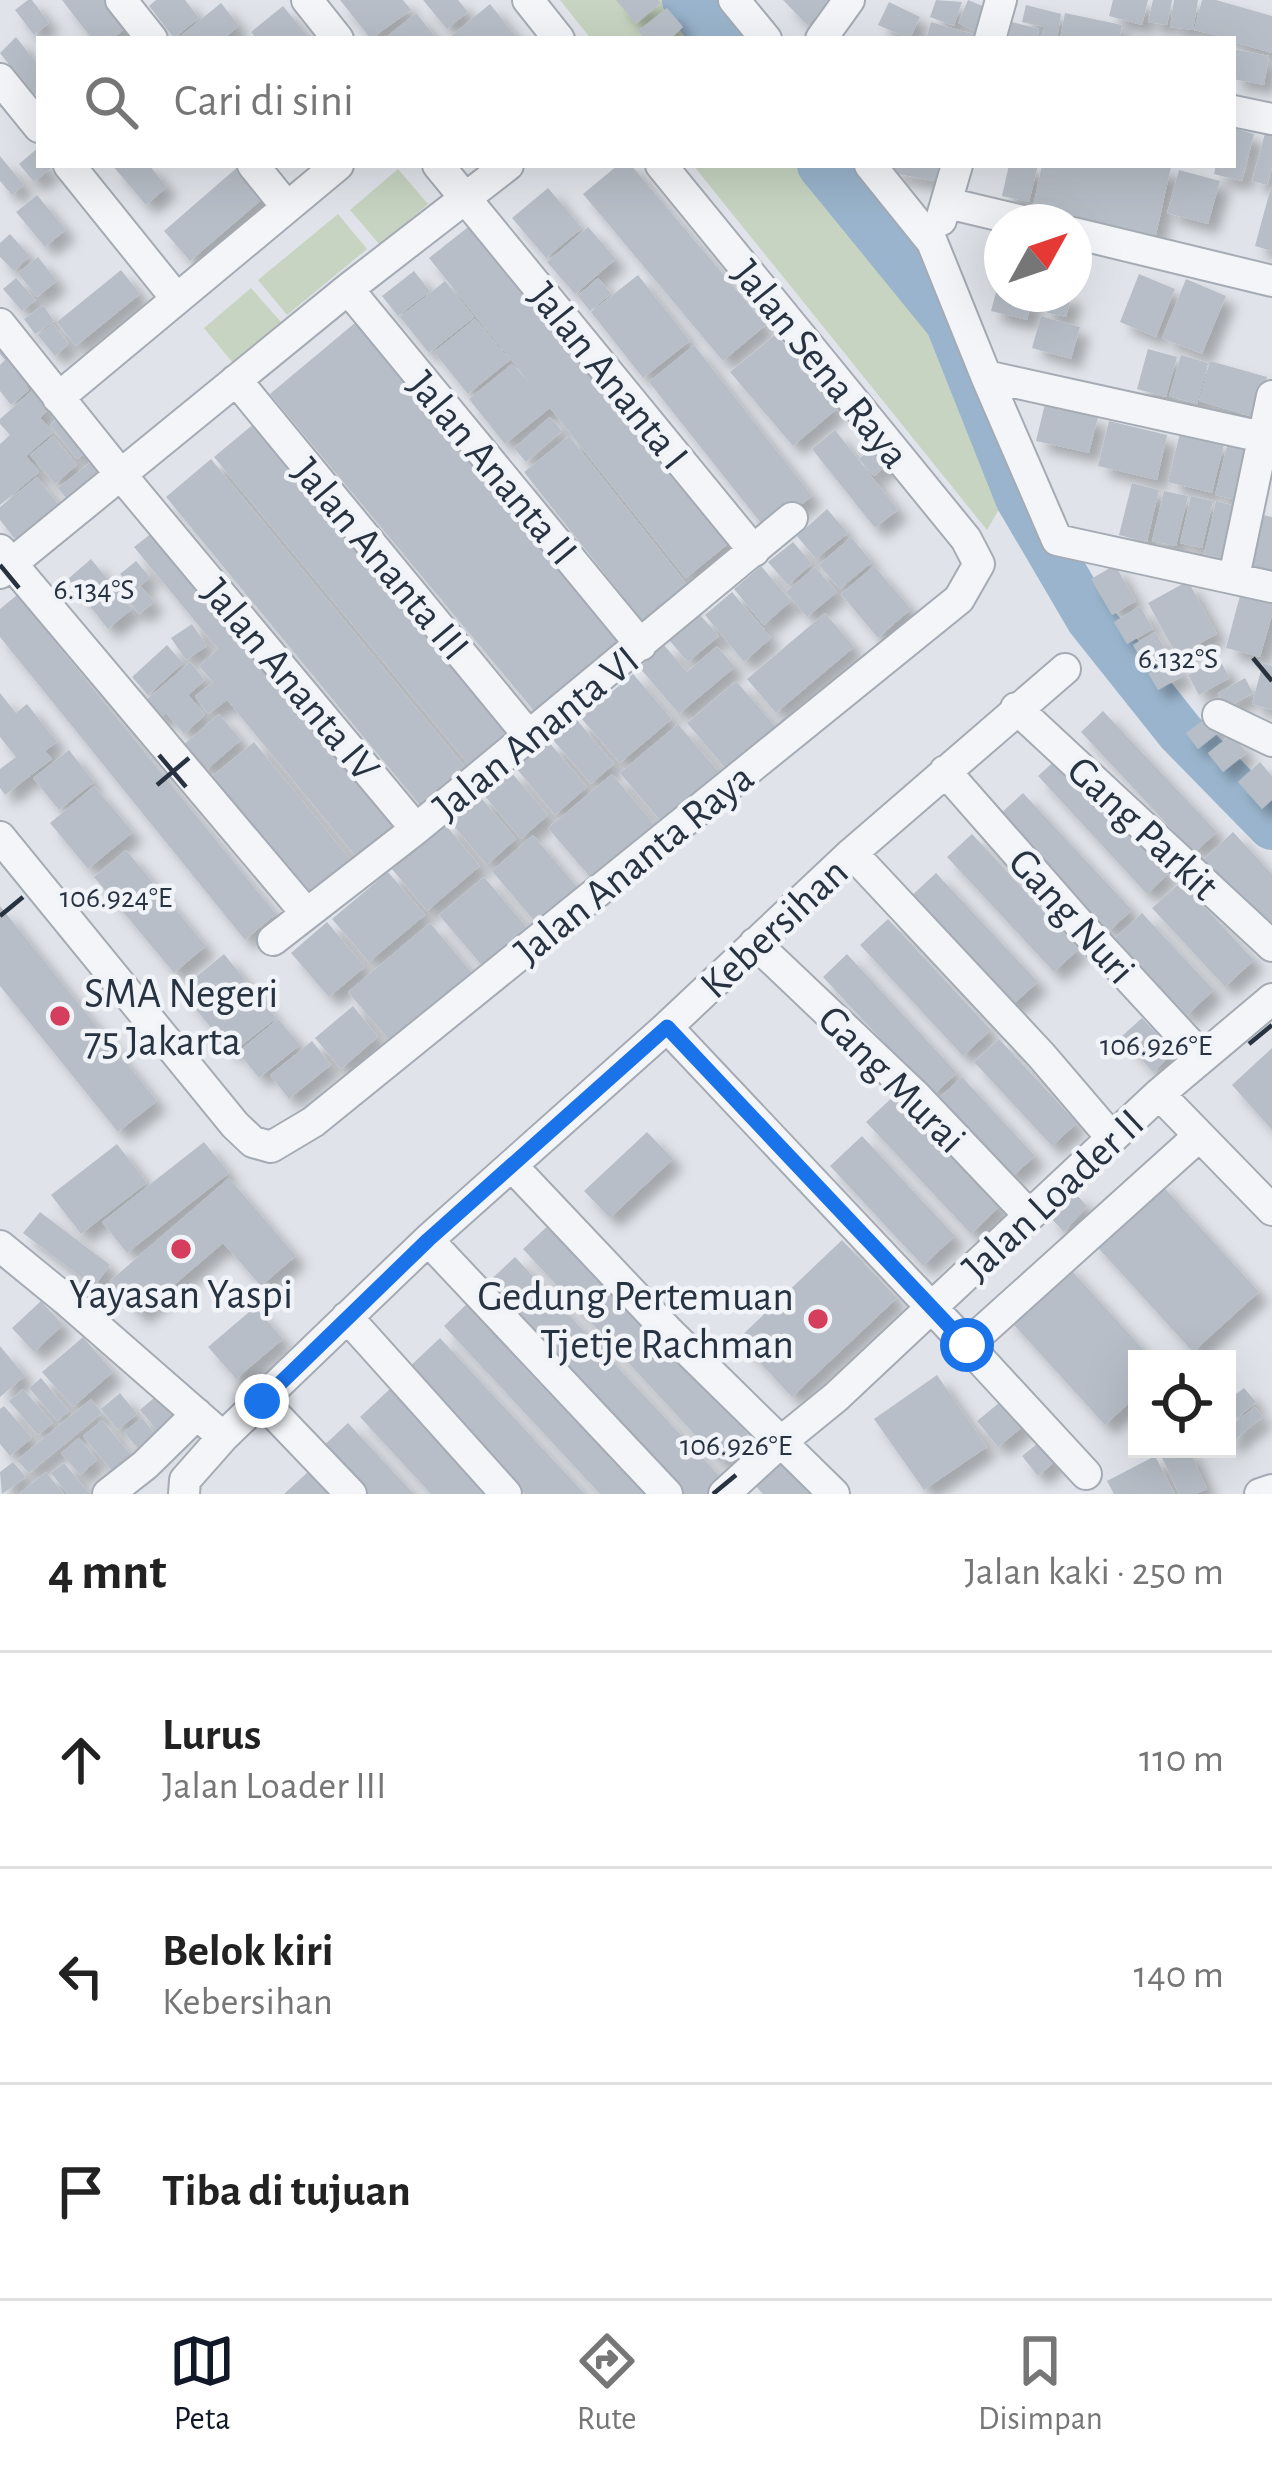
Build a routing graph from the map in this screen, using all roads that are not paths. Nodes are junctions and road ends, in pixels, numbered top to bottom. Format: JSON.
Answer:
{"nodes":[{"id":1,"x":121,"y":0,"type":"edge"},
{"id":2,"x":307,"y":0,"type":"edge"},
{"id":3,"x":528,"y":0,"type":"edge"},
{"id":4,"x":734,"y":0,"type":"edge"},
{"id":5,"x":849,"y":0,"type":"edge"},
{"id":6,"x":1001,"y":0,"type":"edge"},
{"id":7,"x":150,"y":36,"type":"edge"},
{"id":8,"x":336,"y":36,"type":"edge"},
{"id":9,"x":557,"y":36,"type":"edge"},
{"id":10,"x":764,"y":36,"type":"edge"},
{"id":11,"x":823,"y":36,"type":"edge"},
{"id":12,"x":991,"y":36,"type":"edge"},
{"id":13,"x":0,"y":79,"type":"edge"},
{"id":14,"x":1236,"y":112,"type":"edge"},
{"id":15,"x":1272,"y":119,"type":"edge"},
{"id":16,"x":36,"y":124,"type":"edge"},
{"id":17,"x":71,"y":168,"type":"edge"},
{"id":18,"x":255,"y":168,"type":"edge"},
{"id":19,"x":334,"y":168,"type":"edge"},
{"id":20,"x":440,"y":168,"type":"edge"},
{"id":21,"x":504,"y":168,"type":"edge"},
{"id":22,"x":663,"y":168,"type":"edge"},
{"id":23,"x":872,"y":168,"type":"edge"},
{"id":24,"x":956,"y":168,"type":"edge"},
{"id":25,"x":465,"y":200,"type":"junction"},
{"id":26,"x":947,"y":203,"type":"junction"},
{"id":27,"x":286,"y":206,"type":"junction"},
{"id":28,"x":984,"y":212,"type":"edge"},
{"id":29,"x":1092,"y":237,"type":"edge"},
{"id":30,"x":932,"y":242,"type":"junction"},
{"id":31,"x":1272,"y":281,"type":"edge"},
{"id":32,"x":348,"y":289,"type":"junction"},
{"id":33,"x":176,"y":298,"type":"junction"},
{"id":34,"x":0,"y":324,"type":"edge"},
{"id":35,"x":986,"y":376,"type":"junction"},
{"id":36,"x":236,"y":380,"type":"junction"},
{"id":37,"x":1272,"y":396,"type":"edge"},
{"id":38,"x":58,"y":398,"type":"junction"},
{"id":39,"x":1268,"y":438,"type":"edge"},
{"id":40,"x":121,"y":476,"type":"junction"},
{"id":41,"x":792,"y":518,"type":"dead end"},
{"id":42,"x":754,"y":551,"type":"junction"},
{"id":43,"x":4,"y":562,"type":"edge"},
{"id":44,"x":979,"y":564,"type":"joint"},
{"id":45,"x":1234,"y":577,"type":"junction"},
{"id":46,"x":1272,"y":587,"type":"edge"},
{"id":47,"x":641,"y":645,"type":"junction"},
{"id":48,"x":1064,"y":669,"type":"dead end"},
{"id":49,"x":1016,"y":708,"type":"junction"},
{"id":50,"x":1218,"y":715,"type":"dead end"},
{"id":51,"x":529,"y":736,"type":"junction"},
{"id":52,"x":1272,"y":741,"type":"edge"},
{"id":53,"x":945,"y":771,"type":"junction"},
{"id":54,"x":416,"y":829,"type":"junction"},
{"id":55,"x":0,"y":838,"type":"edge"},
{"id":56,"x":852,"y":854,"type":"junction"},
{"id":57,"x":306,"y":913,"type":"junction"},
{"id":58,"x":273,"y":940,"type":"dead end"},
{"id":59,"x":755,"y":943,"type":"junction"},
{"id":60,"x":1272,"y":946,"type":"edge"},
{"id":61,"x":1272,"y":999,"type":"edge"},
{"id":62,"x":667,"y":1027,"type":"junction"},
{"id":63,"x":1202,"y":1057,"type":"junction"},
{"id":64,"x":1159,"y":1094,"type":"junction"},
{"id":65,"x":1199,"y":1136,"type":"junction"},
{"id":66,"x":1112,"y":1138,"type":"junction"},
{"id":67,"x":512,"y":1166,"type":"junction"},
{"id":68,"x":1272,"y":1210,"type":"edge"},
{"id":69,"x":1028,"y":1214,"type":"junction"},
{"id":70,"x":428,"y":1240,"type":"junction"},
{"id":71,"x":0,"y":1246,"type":"edge"},
{"id":72,"x":932,"y":1308,"type":"junction"},
{"id":73,"x":347,"y":1317,"type":"junction"},
{"id":74,"x":967,"y":1345,"type":"junction"},
{"id":75,"x":262,"y":1401,"type":"junction"},
{"id":76,"x":197,"y":1414,"type":"junction"},
{"id":77,"x":223,"y":1437,"type":"junction"},
{"id":78,"x":782,"y":1441,"type":"junction"},
{"id":79,"x":1086,"y":1474,"type":"dead end"},
{"id":80,"x":1272,"y":1490,"type":"edge"},
{"id":81,"x":108,"y":1494,"type":"edge"},
{"id":82,"x":184,"y":1494,"type":"edge"},
{"id":83,"x":351,"y":1494,"type":"edge"},
{"id":84,"x":506,"y":1494,"type":"edge"},
{"id":85,"x":668,"y":1494,"type":"edge"},
{"id":86,"x":724,"y":1494,"type":"edge"},
{"id":87,"x":834,"y":1494,"type":"edge"},
{"id":88,"x":1260,"y":1494,"type":"edge"}],
"edges":[{"from":1,"to":7,"type":"street"},
{"from":2,"to":8,"type":"street"},
{"from":3,"to":9,"type":"street"},
{"from":4,"to":10,"type":"street"},
{"from":5,"to":11,"type":"street"},
{"from":6,"to":12,"type":"street"},
{"from":13,"to":16,"type":"street"},
{"from":14,"to":15,"type":"street"},
{"from":17,"to":33,"type":"street"},
{"from":18,"to":27,"type":"street"},
{"from":19,"to":27,"type":"street"},
{"from":20,"to":25,"type":"street","name":"Jalan Ananta I"},
{"from":21,"to":25,"type":"street"},
{"from":22,"to":44,"type":"street","name":"Jalan Sena Raya"},
{"from":23,"to":30,"type":"street"},
{"from":24,"to":26,"type":"street"},
{"from":25,"to":32,"type":"street"},
{"from":25,"to":42,"type":"street","name":"Jalan Ananta I"},
{"from":26,"to":28,"type":"street"},
{"from":26,"to":30,"type":"street"},
{"from":27,"to":33,"type":"street"},
{"from":29,"to":31,"type":"street"},
{"from":30,"to":35,"type":"street"},
{"from":32,"to":36,"type":"street"},
{"from":32,"to":47,"type":"street","name":"Jalan Ananta II"},
{"from":33,"to":38,"type":"street"},
{"from":34,"to":38,"type":"street","name":"Jalan Ananta IV"},
{"from":35,"to":39,"type":"street"},
{"from":35,"to":45,"type":"street"},
{"from":36,"to":40,"type":"street"},
{"from":36,"to":51,"type":"street","name":"Jalan Ananta III"},
{"from":37,"to":39,"type":"street"},
{"from":38,"to":40,"type":"street","name":"Jalan Ananta IV"},
{"from":39,"to":45,"type":"street"},
{"from":40,"to":43,"type":"street"},
{"from":40,"to":54,"type":"street","name":"Jalan Ananta IV"},
{"from":41,"to":42,"type":"street","name":"Jalan Ananta VI"},
{"from":42,"to":47,"type":"street","name":"Jalan Ananta VI"},
{"from":43,"to":57,"type":"street"},
{"from":44,"to":55,"type":"street","name":"Jalan Ananta Raya"},
{"from":45,"to":46,"type":"street"},
{"from":47,"to":51,"type":"street","name":"Jalan Ananta VI"},
{"from":48,"to":49,"type":"street","name":"Kebersihan"},
{"from":49,"to":53,"type":"street","name":"Kebersihan"},
{"from":49,"to":60,"type":"street","name":"Gang Parkit"},
{"from":50,"to":52,"type":"street"},
{"from":51,"to":54,"type":"street","name":"Jalan Ananta VI"},
{"from":53,"to":56,"type":"street","name":"Kebersihan"},
{"from":53,"to":63,"type":"street","name":"Gang Nuri"},
{"from":54,"to":57,"type":"street","name":"Jalan Ananta VI"},
{"from":56,"to":59,"type":"street","name":"Kebersihan"},
{"from":56,"to":66,"type":"street"},
{"from":57,"to":58,"type":"street","name":"Jalan Ananta VI"},
{"from":59,"to":62,"type":"street","name":"Kebersihan"},
{"from":59,"to":69,"type":"street","name":"Gang Murai"},
{"from":61,"to":63,"type":"street","name":"Jalan Loader II"},
{"from":62,"to":67,"type":"street","name":"Kebersihan"},
{"from":62,"to":72,"type":"street"},
{"from":63,"to":64,"type":"street","name":"Jalan Loader II"},
{"from":64,"to":65,"type":"street"},
{"from":64,"to":66,"type":"street","name":"Jalan Loader II"},
{"from":65,"to":68,"type":"street"},
{"from":65,"to":74,"type":"street"},
{"from":66,"to":69,"type":"street","name":"Jalan Loader II"},
{"from":67,"to":70,"type":"street","name":"Kebersihan"},
{"from":67,"to":78,"type":"street"},
{"from":69,"to":72,"type":"street","name":"Jalan Loader II"},
{"from":70,"to":73,"type":"street","name":"Kebersihan"},
{"from":70,"to":85,"type":"street"},
{"from":71,"to":76,"type":"street"},
{"from":72,"to":74,"type":"street"},
{"from":72,"to":78,"type":"street","name":"Jalan Loader II"},
{"from":73,"to":75,"type":"street","name":"Kebersihan"},
{"from":73,"to":84,"type":"street"},
{"from":74,"to":79,"type":"street"},
{"from":75,"to":77,"type":"street","name":"Kebersihan"},
{"from":75,"to":83,"type":"street"},
{"from":76,"to":77,"type":"street"},
{"from":76,"to":81,"type":"street"},
{"from":77,"to":82,"type":"street","name":"Kebersihan"},
{"from":78,"to":86,"type":"street","name":"Jalan Loader II"},
{"from":78,"to":87,"type":"street"},
{"from":80,"to":88,"type":"street"}]}
